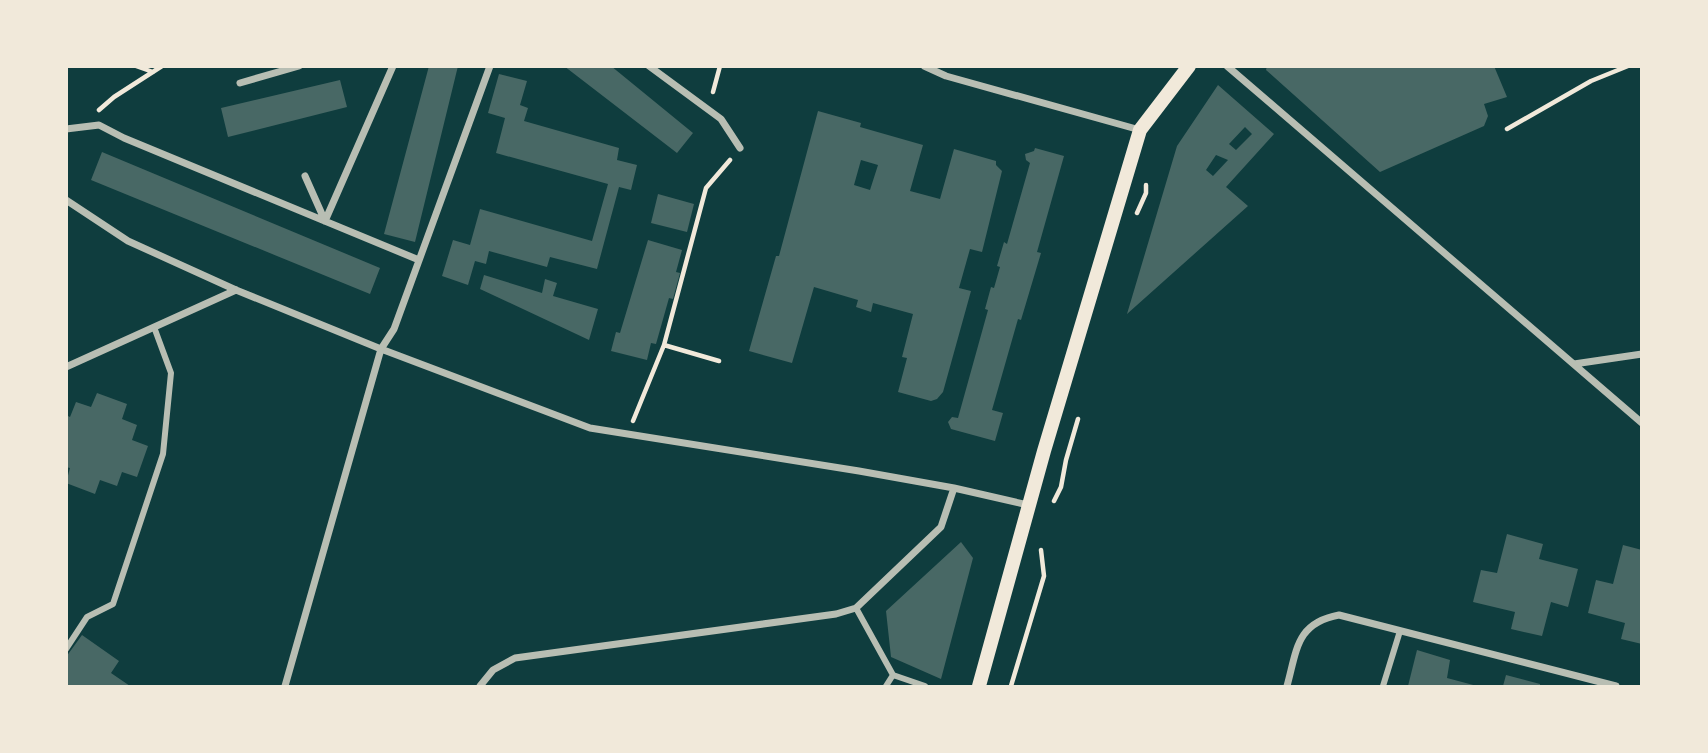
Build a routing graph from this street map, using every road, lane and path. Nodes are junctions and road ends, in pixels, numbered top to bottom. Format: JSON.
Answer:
{"nodes":[{"id":1,"x":136,"y":66,"type":"edge"},
{"id":2,"x":162,"y":66,"type":"edge"},
{"id":3,"x":299,"y":66,"type":"edge"},
{"id":4,"x":393,"y":66,"type":"edge"},
{"id":5,"x":490,"y":66,"type":"edge"},
{"id":6,"x":649,"y":66,"type":"edge"},
{"id":7,"x":720,"y":66,"type":"edge"},
{"id":8,"x":925,"y":66,"type":"edge"},
{"id":9,"x":1189,"y":66,"type":"edge"},
{"id":10,"x":1227,"y":66,"type":"edge"},
{"id":11,"x":1628,"y":66,"type":"edge"},
{"id":12,"x":154,"y":72,"type":"junction"},
{"id":13,"x":240,"y":83,"type":"dead end"},
{"id":14,"x":708,"y":110,"type":"junction"},
{"id":15,"x":80,"y":127,"type":"junction"},
{"id":16,"x":66,"y":129,"type":"edge"},
{"id":17,"x":1507,"y":129,"type":"dead end"},
{"id":18,"x":1140,"y":130,"type":"junction"},
{"id":19,"x":740,"y":148,"type":"joint"},
{"id":20,"x":305,"y":176,"type":"dead end"},
{"id":21,"x":1146,"y":182,"type":"dead end"},
{"id":22,"x":66,"y":200,"type":"edge"},
{"id":23,"x":1135,"y":220,"type":"dead end"},
{"id":24,"x":325,"y":221,"type":"junction"},
{"id":25,"x":419,"y":260,"type":"junction"},
{"id":26,"x":236,"y":290,"type":"junction"},
{"id":27,"x":154,"y":327,"type":"junction"},
{"id":28,"x":664,"y":345,"type":"junction"},
{"id":29,"x":381,"y":349,"type":"junction"},
{"id":30,"x":1642,"y":354,"type":"edge"},
{"id":31,"x":719,"y":361,"type":"dead end"},
{"id":32,"x":1574,"y":364,"type":"junction"},
{"id":33,"x":66,"y":367,"type":"edge"},
{"id":34,"x":1079,"y":414,"type":"dead end"},
{"id":35,"x":1642,"y":423,"type":"edge"},
{"id":36,"x":628,"y":435,"type":"junction"},
{"id":37,"x":954,"y":488,"type":"junction"},
{"id":38,"x":1053,"y":503,"type":"dead end"},
{"id":39,"x":1029,"y":505,"type":"junction"},
{"id":40,"x":1043,"y":539,"type":"dead end"},
{"id":41,"x":856,"y":608,"type":"junction"},
{"id":42,"x":1399,"y":631,"type":"junction"},
{"id":43,"x":66,"y":649,"type":"edge"},
{"id":44,"x":893,"y":675,"type":"junction"},
{"id":45,"x":1599,"y":684,"type":"edge"},
{"id":46,"x":285,"y":687,"type":"edge"},
{"id":47,"x":480,"y":687,"type":"edge"},
{"id":48,"x":886,"y":687,"type":"edge"},
{"id":49,"x":925,"y":687,"type":"edge"},
{"id":50,"x":979,"y":687,"type":"edge"},
{"id":51,"x":1011,"y":687,"type":"edge"},
{"id":52,"x":1287,"y":687,"type":"edge"},
{"id":53,"x":1383,"y":687,"type":"edge"},
{"id":54,"x":1616,"y":687,"type":"edge"}],
"edges":[{"from":1,"to":12,"type":"path"},
{"from":2,"to":12,"type":"path"},
{"from":3,"to":13,"type":"street"},
{"from":4,"to":24,"type":"street"},
{"from":5,"to":25,"type":"street"},
{"from":6,"to":14,"type":"street"},
{"from":7,"to":14,"type":"path"},
{"from":8,"to":18,"type":"street"},
{"from":9,"to":18,"type":"main road"},
{"from":10,"to":32,"type":"street"},
{"from":11,"to":17,"type":"path"},
{"from":12,"to":15,"type":"path"},
{"from":14,"to":19,"type":"street"},
{"from":15,"to":16,"type":"street"},
{"from":15,"to":24,"type":"street"},
{"from":18,"to":39,"type":"main road"},
{"from":19,"to":28,"type":"path"},
{"from":20,"to":24,"type":"street"},
{"from":21,"to":23,"type":"path"},
{"from":22,"to":26,"type":"street"},
{"from":24,"to":25,"type":"street"},
{"from":25,"to":29,"type":"street"},
{"from":26,"to":27,"type":"street"},
{"from":26,"to":29,"type":"street"},
{"from":27,"to":33,"type":"street"},
{"from":27,"to":43,"type":"street"},
{"from":28,"to":31,"type":"path"},
{"from":28,"to":36,"type":"path"},
{"from":29,"to":36,"type":"street"},
{"from":29,"to":46,"type":"street"},
{"from":30,"to":32,"type":"street"},
{"from":32,"to":35,"type":"street"},
{"from":34,"to":38,"type":"path"},
{"from":36,"to":37,"type":"street"},
{"from":37,"to":39,"type":"street"},
{"from":37,"to":41,"type":"street"},
{"from":39,"to":50,"type":"main road"},
{"from":40,"to":51,"type":"path"},
{"from":41,"to":44,"type":"street"},
{"from":41,"to":47,"type":"street"},
{"from":42,"to":45,"type":"street"},
{"from":42,"to":52,"type":"street"},
{"from":42,"to":53,"type":"street"},
{"from":44,"to":48,"type":"street"},
{"from":44,"to":49,"type":"street"},
{"from":45,"to":54,"type":"street"}]}
